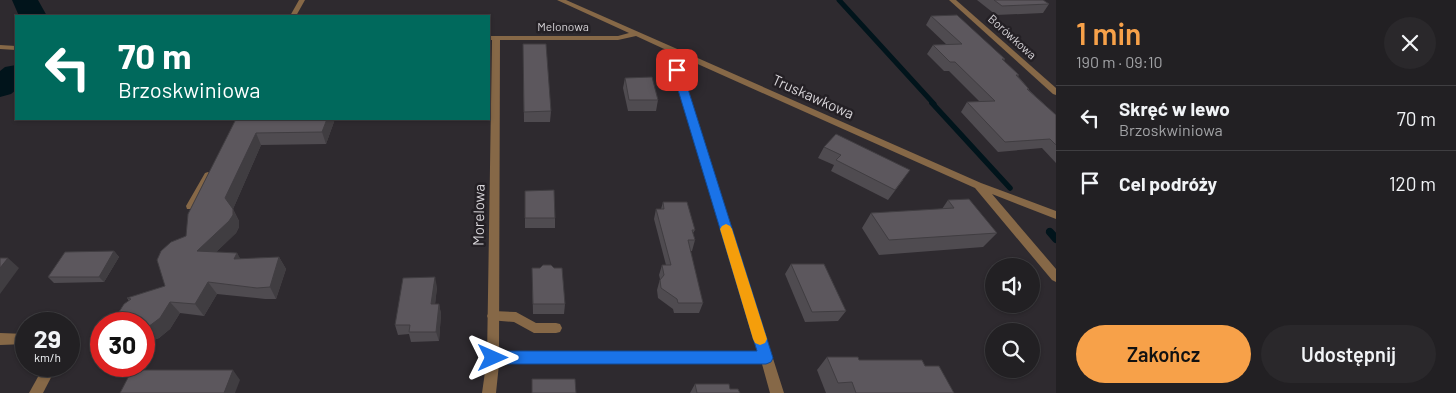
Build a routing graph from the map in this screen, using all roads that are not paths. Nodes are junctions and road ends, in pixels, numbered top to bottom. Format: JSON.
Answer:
{"nodes":[{"id":1,"x":302,"y":0,"type":"edge"},
{"id":2,"x":560,"y":0,"type":"edge"},
{"id":3,"x":952,"y":0,"type":"edge"},
{"id":4,"x":294,"y":15,"type":"edge"},
{"id":5,"x":636,"y":34,"type":"junction"},
{"id":6,"x":492,"y":38,"type":"edge"},
{"id":7,"x":0,"y":47,"type":"edge"},
{"id":8,"x":15,"y":48,"type":"edge"},
{"id":9,"x":679,"y":53,"type":"junction"},
{"id":10,"x":1056,"y":92,"type":"edge"},
{"id":11,"x":215,"y":162,"type":"edge"},
{"id":12,"x":978,"y":185,"type":"junction"},
{"id":13,"x":191,"y":206,"type":"edge"},
{"id":14,"x":1056,"y":215,"type":"edge"},
{"id":15,"x":1056,"y":278,"type":"edge"},
{"id":16,"x":493,"y":316,"type":"junction"},
{"id":17,"x":556,"y":328,"type":"dead end"},
{"id":18,"x":0,"y":339,"type":"edge"},
{"id":19,"x":15,"y":339,"type":"edge"},
{"id":20,"x":493,"y":358,"type":"junction"},
{"id":21,"x":766,"y":358,"type":"junction"},
{"id":22,"x":45,"y":377,"type":"edge"},
{"id":23,"x":36,"y":393,"type":"edge"},
{"id":24,"x":489,"y":393,"type":"edge"},
{"id":25,"x":778,"y":393,"type":"edge"}],
"edges":[{"from":1,"to":4,"type":"street"},
{"from":2,"to":5,"type":"street","name":"Truskawkowa"},
{"from":3,"to":10,"type":"street","name":"Borówkowa"},
{"from":5,"to":6,"type":"street","name":"Melonowa"},
{"from":5,"to":9,"type":"street","name":"Truskawkowa"},
{"from":6,"to":16,"type":"street","name":"Morelowa"},
{"from":7,"to":8,"type":"street"},
{"from":9,"to":12,"type":"street","name":"Truskawkowa"},
{"from":9,"to":21,"type":"street"},
{"from":11,"to":13,"type":"street"},
{"from":12,"to":14,"type":"street","name":"Truskawkowa"},
{"from":12,"to":15,"type":"street"},
{"from":16,"to":17,"type":"street"},
{"from":16,"to":20,"type":"street","name":"Morelowa"},
{"from":18,"to":19,"type":"street"},
{"from":20,"to":21,"type":"street"},
{"from":20,"to":24,"type":"street","name":"Morelowa"},
{"from":21,"to":25,"type":"street"},
{"from":22,"to":23,"type":"street"}]}
